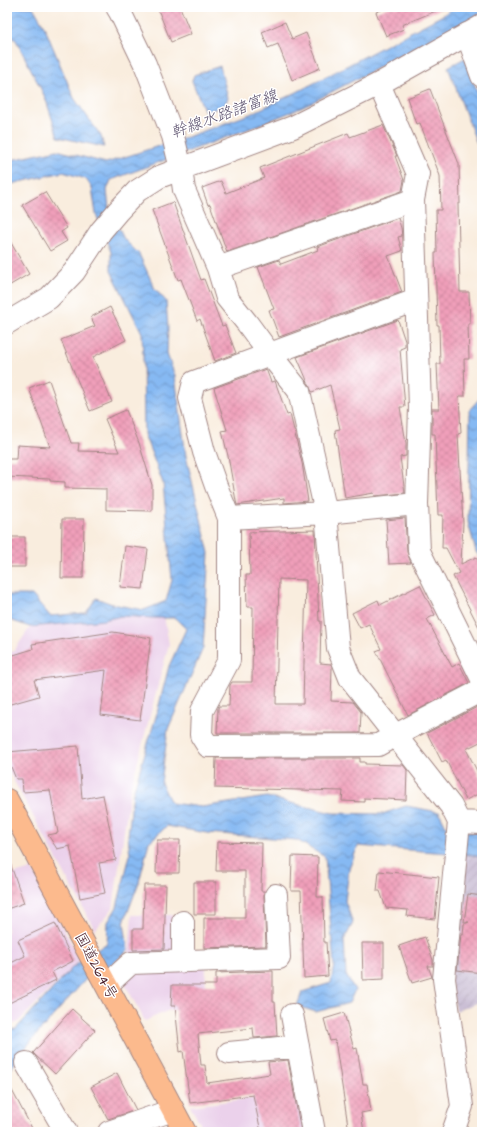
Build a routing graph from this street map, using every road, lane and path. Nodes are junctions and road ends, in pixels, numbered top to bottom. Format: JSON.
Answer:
{"nodes":[{"id":1,"x":116,"y":7,"type":"edge"},
{"id":2,"x":475,"y":30,"type":"edge"},
{"id":3,"x":482,"y":76,"type":"edge"},
{"id":4,"x":380,"y":84,"type":"junction"},
{"id":5,"x":181,"y":169,"type":"junction"},
{"id":6,"x":413,"y":200,"type":"junction"},
{"id":7,"x":218,"y":268,"type":"junction"},
{"id":8,"x":416,"y":300,"type":"junction"},
{"id":9,"x":7,"y":323,"type":"edge"},
{"id":10,"x":269,"y":353,"type":"junction"},
{"id":11,"x":417,"y":504,"type":"junction"},
{"id":12,"x":326,"y":513,"type":"junction"},
{"id":13,"x":229,"y":518,"type":"junction"},
{"id":14,"x":482,"y":679,"type":"edge"},
{"id":15,"x":482,"y":690,"type":"edge"},
{"id":16,"x":394,"y":736,"type":"junction"},
{"id":17,"x":7,"y":800,"type":"edge"},
{"id":18,"x":482,"y":823,"type":"edge"},
{"id":19,"x":459,"y":825,"type":"junction"},
{"id":20,"x":276,"y":895,"type":"dead end"},
{"id":21,"x":183,"y":922,"type":"dead end"},
{"id":22,"x":184,"y":961,"type":"junction"},
{"id":23,"x":104,"y":980,"type":"junction"},
{"id":24,"x":292,"y":1015,"type":"dead end"},
{"id":25,"x":298,"y":1046,"type":"junction"},
{"id":26,"x":229,"y":1053,"type":"dead end"},
{"id":27,"x":26,"y":1062,"type":"dead end"},
{"id":28,"x":173,"y":1110,"type":"junction"},
{"id":29,"x":66,"y":1132,"type":"edge"},
{"id":30,"x":109,"y":1132,"type":"edge"},
{"id":31,"x":185,"y":1132,"type":"edge"},
{"id":32,"x":314,"y":1132,"type":"edge"},
{"id":33,"x":453,"y":1132,"type":"edge"}],
"edges":[{"from":1,"to":5,"type":"street"},
{"from":2,"to":3,"type":"street"},
{"from":2,"to":4,"type":"street"},
{"from":4,"to":5,"type":"street"},
{"from":4,"to":6,"type":"street"},
{"from":5,"to":7,"type":"street"},
{"from":5,"to":9,"type":"street"},
{"from":6,"to":7,"type":"street"},
{"from":6,"to":8,"type":"street"},
{"from":7,"to":10,"type":"street"},
{"from":8,"to":10,"type":"street"},
{"from":8,"to":11,"type":"street"},
{"from":10,"to":12,"type":"street"},
{"from":10,"to":13,"type":"street"},
{"from":11,"to":12,"type":"street"},
{"from":11,"to":14,"type":"street"},
{"from":12,"to":13,"type":"street"},
{"from":12,"to":16,"type":"street"},
{"from":13,"to":16,"type":"street"},
{"from":15,"to":16,"type":"street"},
{"from":16,"to":19,"type":"street"},
{"from":17,"to":23,"type":"highway","name":"国道264号"},
{"from":18,"to":19,"type":"street"},
{"from":19,"to":33,"type":"street"},
{"from":20,"to":22,"type":"street"},
{"from":21,"to":22,"type":"street"},
{"from":22,"to":23,"type":"street"},
{"from":23,"to":28,"type":"highway","name":"国道264号"},
{"from":24,"to":25,"type":"street"},
{"from":25,"to":26,"type":"street"},
{"from":25,"to":32,"type":"street"},
{"from":27,"to":29,"type":"street"},
{"from":28,"to":30,"type":"street"},
{"from":28,"to":31,"type":"highway","name":"国道264号"}]}
